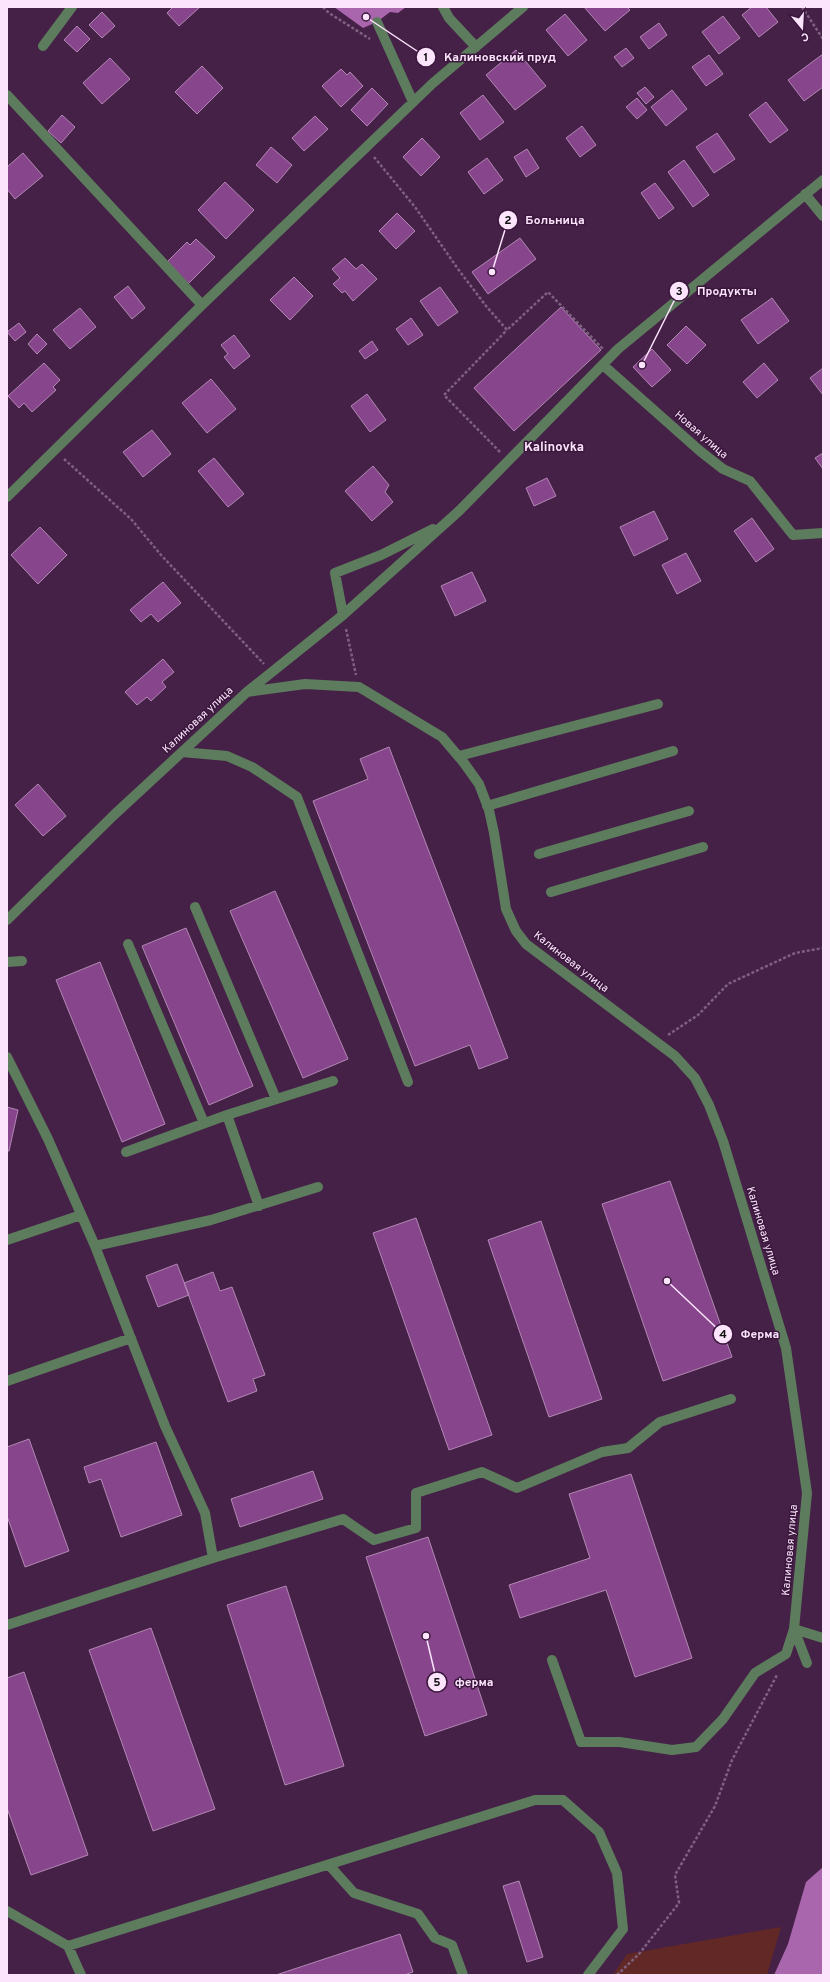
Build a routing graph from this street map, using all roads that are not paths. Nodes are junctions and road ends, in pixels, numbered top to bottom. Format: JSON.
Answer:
{"nodes":[{"id":1,"x":72,"y":7,"type":"edge"},
{"id":2,"x":443,"y":7,"type":"edge"},
{"id":3,"x":523,"y":7,"type":"edge"},
{"id":4,"x":377,"y":22,"type":"dead end"},
{"id":5,"x":43,"y":46,"type":"dead end"},
{"id":6,"x":476,"y":47,"type":"junction"},
{"id":7,"x":7,"y":95,"type":"edge"},
{"id":8,"x":413,"y":102,"type":"junction"},
{"id":9,"x":823,"y":180,"type":"edge"},
{"id":10,"x":805,"y":194,"type":"junction"},
{"id":11,"x":823,"y":216,"type":"edge"},
{"id":12,"x":202,"y":305,"type":"junction"},
{"id":13,"x":603,"y":365,"type":"junction"},
{"id":14,"x":7,"y":497,"type":"edge"},
{"id":15,"x":446,"y":523,"type":"junction"},
{"id":16,"x":823,"y":533,"type":"edge"},
{"id":17,"x":343,"y":615,"type":"junction"},
{"id":18,"x":247,"y":692,"type":"junction"},
{"id":19,"x":658,"y":704,"type":"dead end"},
{"id":20,"x":673,"y":751,"type":"dead end"},
{"id":21,"x":182,"y":752,"type":"junction"},
{"id":22,"x":459,"y":756,"type":"junction"},
{"id":23,"x":487,"y":806,"type":"junction"},
{"id":24,"x":689,"y":811,"type":"dead end"},
{"id":25,"x":703,"y":847,"type":"dead end"},
{"id":26,"x":539,"y":854,"type":"dead end"},
{"id":27,"x":551,"y":892,"type":"dead end"},
{"id":28,"x":195,"y":907,"type":"dead end"},
{"id":29,"x":7,"y":920,"type":"edge"},
{"id":30,"x":128,"y":944,"type":"dead end"},
{"id":31,"x":22,"y":961,"type":"dead end"},
{"id":32,"x":7,"y":962,"type":"edge"},
{"id":33,"x":8,"y":1063,"type":"edge"},
{"id":34,"x":333,"y":1081,"type":"dead end"},
{"id":35,"x":408,"y":1082,"type":"dead end"},
{"id":36,"x":276,"y":1099,"type":"junction"},
{"id":37,"x":227,"y":1115,"type":"junction"},
{"id":38,"x":204,"y":1123,"type":"junction"},
{"id":39,"x":126,"y":1152,"type":"dead end"},
{"id":40,"x":318,"y":1187,"type":"dead end"},
{"id":41,"x":259,"y":1206,"type":"junction"},
{"id":42,"x":81,"y":1215,"type":"junction"},
{"id":43,"x":7,"y":1240,"type":"edge"},
{"id":44,"x":95,"y":1246,"type":"junction"},
{"id":45,"x":131,"y":1338,"type":"junction"},
{"id":46,"x":7,"y":1381,"type":"edge"},
{"id":47,"x":730,"y":1399,"type":"dead end"},
{"id":48,"x":212,"y":1558,"type":"junction"},
{"id":49,"x":7,"y":1625,"type":"edge"},
{"id":50,"x":794,"y":1629,"type":"junction"},
{"id":51,"x":823,"y":1638,"type":"edge"},
{"id":52,"x":552,"y":1660,"type":"dead end"},
{"id":53,"x":807,"y":1663,"type":"dead end"},
{"id":54,"x":329,"y":1865,"type":"junction"},
{"id":55,"x":7,"y":1911,"type":"edge"},
{"id":56,"x":68,"y":1946,"type":"junction"},
{"id":57,"x":81,"y":1975,"type":"edge"},
{"id":58,"x":463,"y":1975,"type":"edge"},
{"id":59,"x":588,"y":1975,"type":"edge"}],
"edges":[{"from":1,"to":5,"type":"street"},
{"from":2,"to":6,"type":"street"},
{"from":3,"to":6,"type":"street"},
{"from":4,"to":8,"type":"street"},
{"from":6,"to":8,"type":"street"},
{"from":7,"to":12,"type":"street"},
{"from":8,"to":12,"type":"street"},
{"from":9,"to":10,"type":"street"},
{"from":10,"to":11,"type":"street"},
{"from":10,"to":13,"type":"street"},
{"from":12,"to":14,"type":"street"},
{"from":13,"to":15,"type":"street"},
{"from":13,"to":16,"type":"street","name":"Новая улица"},
{"from":15,"to":17,"type":"street"},
{"from":15,"to":17,"type":"street"},
{"from":17,"to":18,"type":"street"},
{"from":18,"to":21,"type":"street","name":"Калиновая улица"},
{"from":18,"to":22,"type":"street","name":"Калиновая улица"},
{"from":19,"to":22,"type":"street"},
{"from":20,"to":23,"type":"street"},
{"from":21,"to":29,"type":"street","name":"Калиновая улица"},
{"from":21,"to":35,"type":"street"},
{"from":22,"to":23,"type":"street","name":"Калиновая улица"},
{"from":23,"to":50,"type":"street","name":"Калиновая улица"},
{"from":24,"to":26,"type":"street"},
{"from":25,"to":27,"type":"street"},
{"from":28,"to":36,"type":"street"},
{"from":30,"to":38,"type":"street"},
{"from":31,"to":32,"type":"street"},
{"from":33,"to":42,"type":"street"},
{"from":34,"to":36,"type":"street"},
{"from":36,"to":37,"type":"street"},
{"from":37,"to":38,"type":"street"},
{"from":37,"to":41,"type":"street"},
{"from":38,"to":39,"type":"street"},
{"from":40,"to":41,"type":"street"},
{"from":41,"to":44,"type":"street"},
{"from":42,"to":43,"type":"street"},
{"from":42,"to":44,"type":"street"},
{"from":44,"to":45,"type":"street"},
{"from":45,"to":46,"type":"street"},
{"from":45,"to":48,"type":"street"},
{"from":47,"to":48,"type":"street"},
{"from":48,"to":49,"type":"street"},
{"from":50,"to":51,"type":"street"},
{"from":50,"to":52,"type":"street"},
{"from":50,"to":53,"type":"street"},
{"from":54,"to":56,"type":"street"},
{"from":54,"to":58,"type":"street"},
{"from":54,"to":59,"type":"street"},
{"from":55,"to":56,"type":"street"},
{"from":56,"to":57,"type":"street"}]}
